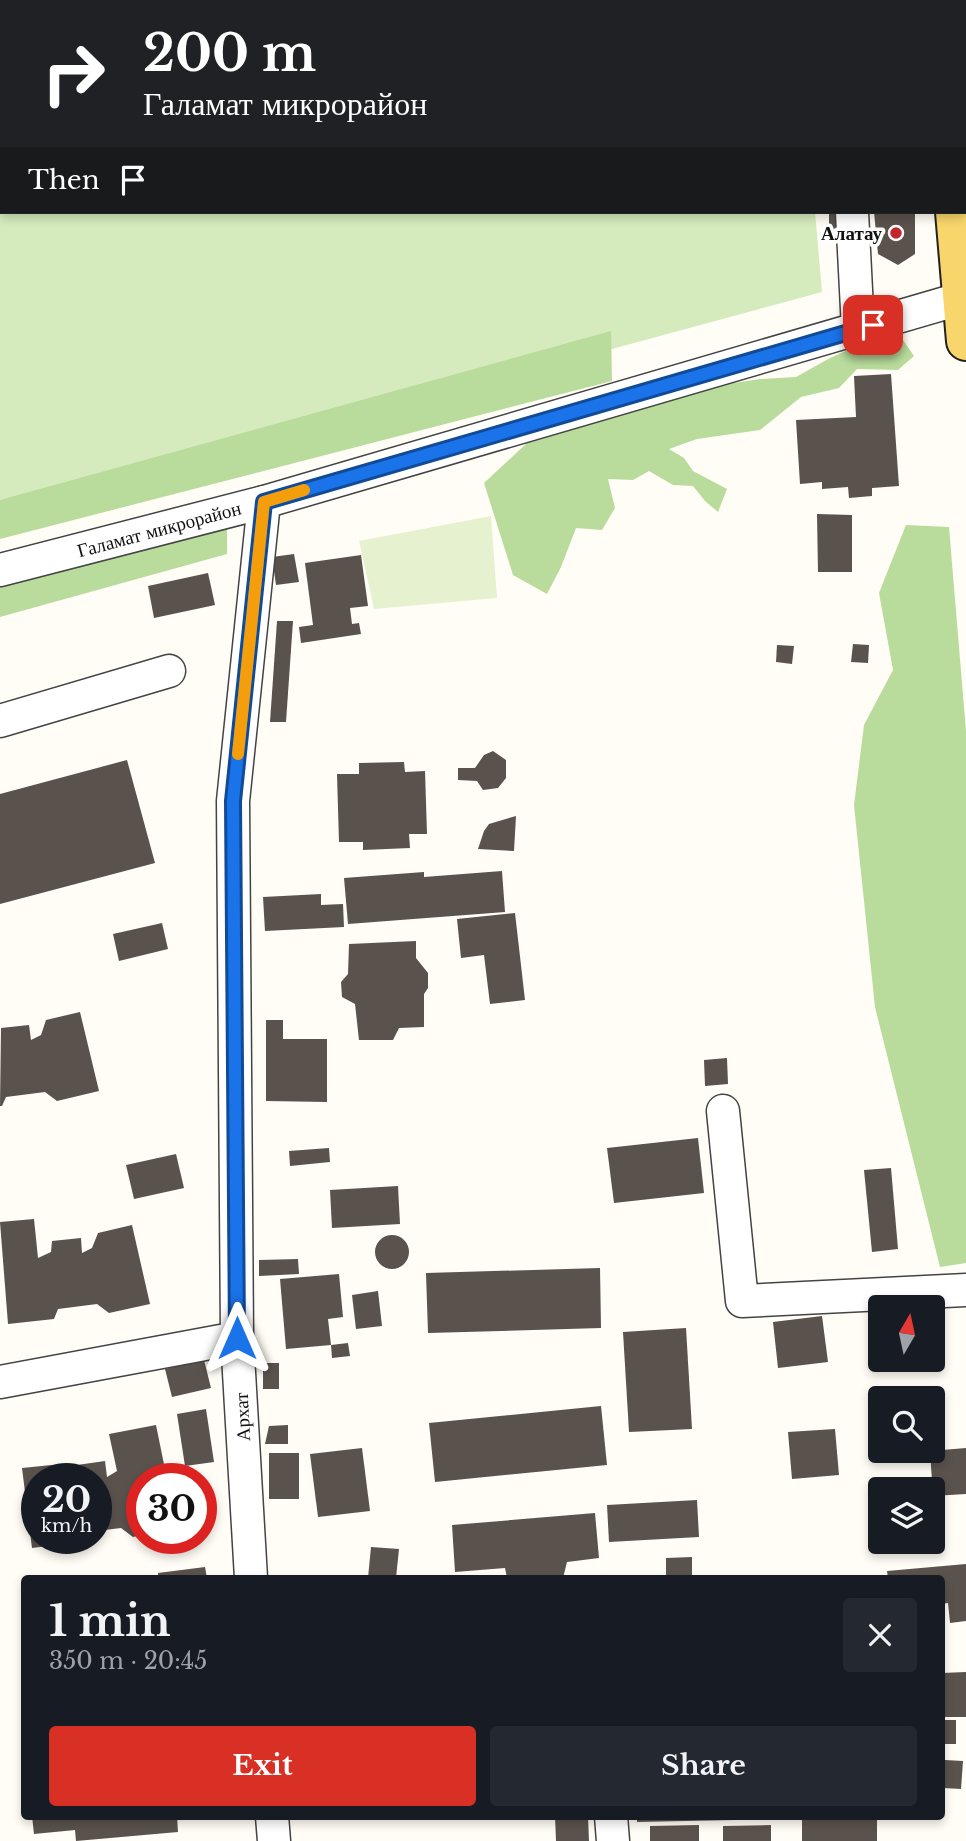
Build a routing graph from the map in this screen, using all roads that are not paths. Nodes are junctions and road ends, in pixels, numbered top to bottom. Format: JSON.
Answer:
{"nodes":[{"id":1,"x":852,"y":214,"type":"edge"},
{"id":2,"x":955,"y":214,"type":"edge"},
{"id":3,"x":964,"y":298,"type":"edge"},
{"id":4,"x":858,"y":329,"type":"junction"},
{"id":5,"x":966,"y":341,"type":"edge"},
{"id":6,"x":264,"y":502,"type":"junction"},
{"id":7,"x":0,"y":570,"type":"edge"},
{"id":8,"x":169,"y":671,"type":"dead end"},
{"id":9,"x":0,"y":721,"type":"edge"},
{"id":10,"x":723,"y":1111,"type":"dead end"},
{"id":11,"x":966,"y":1290,"type":"edge"},
{"id":12,"x":237,"y":1338,"type":"junction"},
{"id":13,"x":0,"y":1382,"type":"edge"},
{"id":14,"x":251,"y":1575,"type":"edge"},
{"id":15,"x":272,"y":1820,"type":"edge"},
{"id":16,"x":611,"y":1820,"type":"edge"},
{"id":17,"x":274,"y":1841,"type":"edge"},
{"id":18,"x":613,"y":1841,"type":"edge"}],
"edges":[{"from":1,"to":4,"type":"street"},
{"from":2,"to":3,"type":"main road"},
{"from":3,"to":4,"type":"street","name":"Галамат микрорайон"},
{"from":3,"to":5,"type":"main road"},
{"from":4,"to":6,"type":"street","name":"Галамат микрорайон"},
{"from":6,"to":7,"type":"street","name":"Галамат микрорайон"},
{"from":6,"to":12,"type":"street","name":"Архат"},
{"from":8,"to":9,"type":"street"},
{"from":10,"to":11,"type":"street"},
{"from":12,"to":13,"type":"street"},
{"from":12,"to":14,"type":"street","name":"Архат"},
{"from":15,"to":17,"type":"street"},
{"from":16,"to":18,"type":"street"}]}
